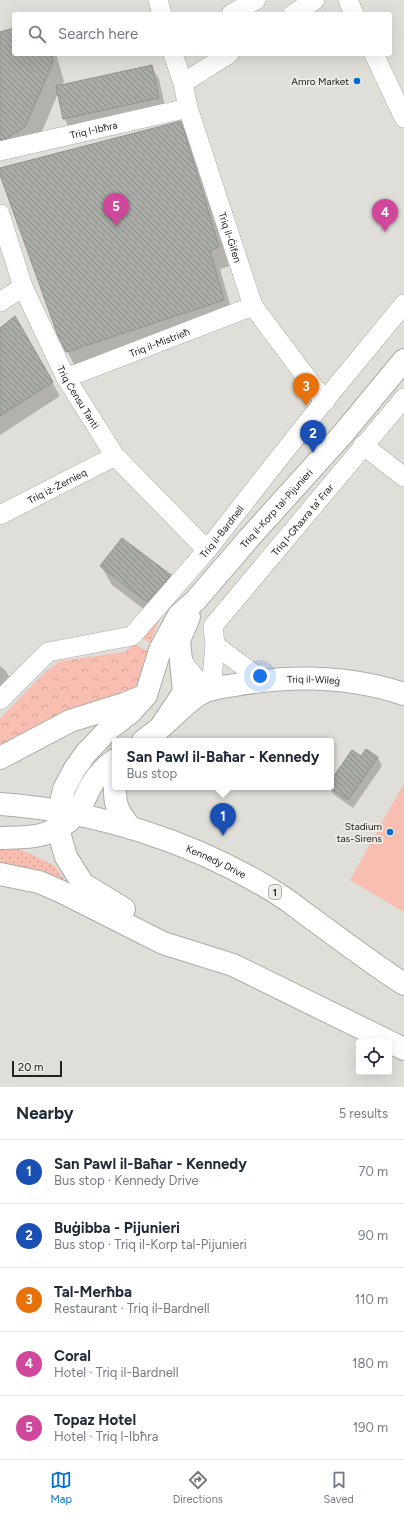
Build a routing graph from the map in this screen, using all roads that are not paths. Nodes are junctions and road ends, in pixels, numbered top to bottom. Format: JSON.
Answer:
{"nodes":[{"id":1,"x":158,"y":0,"type":"edge"},
{"id":2,"x":256,"y":0,"type":"edge"},
{"id":3,"x":315,"y":0,"type":"edge"},
{"id":4,"x":348,"y":0,"type":"edge"},
{"id":5,"x":161,"y":12,"type":"edge"},
{"id":6,"x":235,"y":12,"type":"edge"},
{"id":7,"x":296,"y":12,"type":"edge"},
{"id":8,"x":353,"y":12,"type":"edge"},
{"id":9,"x":174,"y":56,"type":"edge"},
{"id":10,"x":226,"y":56,"type":"edge"},
{"id":11,"x":375,"y":56,"type":"edge"},
{"id":12,"x":183,"y":83,"type":"junction"},
{"id":13,"x":188,"y":108,"type":"junction"},
{"id":14,"x":404,"y":118,"type":"edge"},
{"id":15,"x":0,"y":151,"type":"edge"},
{"id":16,"x":0,"y":214,"type":"edge"},
{"id":17,"x":23,"y":287,"type":"junction"},
{"id":18,"x":0,"y":302,"type":"edge"},
{"id":19,"x":404,"y":304,"type":"edge"},
{"id":20,"x":253,"y":306,"type":"junction"},
{"id":21,"x":404,"y":360,"type":"edge"},
{"id":22,"x":66,"y":378,"type":"junction"},
{"id":23,"x":404,"y":398,"type":"edge"},
{"id":24,"x":325,"y":402,"type":"junction"},
{"id":25,"x":363,"y":446,"type":"junction"},
{"id":26,"x":115,"y":456,"type":"junction"},
{"id":27,"x":404,"y":477,"type":"edge"},
{"id":28,"x":0,"y":515,"type":"edge"},
{"id":29,"x":207,"y":550,"type":"junction"},
{"id":30,"x":195,"y":601,"type":"junction"},
{"id":31,"x":215,"y":645,"type":"junction"},
{"id":32,"x":262,"y":680,"type":"junction"},
{"id":33,"x":200,"y":692,"type":"junction"},
{"id":34,"x":404,"y":694,"type":"edge"},
{"id":35,"x":146,"y":695,"type":"junction"},
{"id":36,"x":0,"y":700,"type":"edge"},
{"id":37,"x":147,"y":738,"type":"edge"},
{"id":38,"x":0,"y":758,"type":"edge"},
{"id":39,"x":112,"y":762,"type":"edge"},
{"id":40,"x":115,"y":790,"type":"edge"},
{"id":41,"x":0,"y":804,"type":"edge"},
{"id":42,"x":65,"y":819,"type":"junction"},
{"id":43,"x":131,"y":828,"type":"junction"},
{"id":44,"x":0,"y":838,"type":"edge"},
{"id":45,"x":0,"y":874,"type":"edge"},
{"id":46,"x":268,"y":982,"type":"junction"},
{"id":47,"x":404,"y":984,"type":"edge"},
{"id":48,"x":404,"y":1049,"type":"edge"}],
"edges":[{"from":1,"to":5,"type":"street"},
{"from":2,"to":6,"type":"street"},
{"from":3,"to":7,"type":"street"},
{"from":4,"to":8,"type":"street"},
{"from":9,"to":12,"type":"street","name":"Triq il-Ġifen"},
{"from":10,"to":12,"type":"street"},
{"from":11,"to":14,"type":"street"},
{"from":12,"to":13,"type":"street","name":"Triq il-Ġifen"},
{"from":13,"to":15,"type":"street","name":"Triq l-Ibħra"},
{"from":13,"to":20,"type":"street","name":"Triq il-Ġifen"},
{"from":16,"to":17,"type":"street","name":"Triq Ċensu Tanti"},
{"from":17,"to":18,"type":"street"},
{"from":17,"to":22,"type":"street","name":"Triq Ċensu Tanti"},
{"from":19,"to":24,"type":"street","name":"Triq il-Bardnell"},
{"from":20,"to":22,"type":"street","name":"Triq il-Mistrieħ"},
{"from":20,"to":24,"type":"street","name":"Triq il-Ġifen"},
{"from":21,"to":30,"type":"main road","name":"Triq il-Korp tal-Pijunieri"},
{"from":22,"to":26,"type":"street","name":"Triq Ċensu Tanti"},
{"from":23,"to":25,"type":"street","name":"Triq l-Għaxra ta' Frar"},
{"from":24,"to":29,"type":"street","name":"Triq il-Bardnell"},
{"from":25,"to":27,"type":"street"},
{"from":25,"to":31,"type":"street","name":"Triq l-Għaxra ta' Frar"},
{"from":26,"to":28,"type":"street","name":"Triq iż-Żernieq"},
{"from":26,"to":29,"type":"street","name":"Triq Ċensu Tanti"},
{"from":29,"to":36,"type":"street","name":"Triq il-Bardnell"},
{"from":30,"to":33,"type":"main road","name":"Triq il-Korp tal-Pijunieri"},
{"from":30,"to":35,"type":"main road","name":"Triq il-Korp tal-Pijunieri"},
{"from":31,"to":32,"type":"street"},
{"from":31,"to":33,"type":"street","name":"Triq l-Għaxra ta' Frar"},
{"from":32,"to":33,"type":"main road","name":"Triq il-Wileġ"},
{"from":32,"to":34,"type":"main road","name":"Triq il-Wileġ"},
{"from":33,"to":35,"type":"main road","name":"Triq il-Wileġ"},
{"from":33,"to":37,"type":"main road"},
{"from":35,"to":38,"type":"main road","name":"Triq il-Wileġ"},
{"from":35,"to":42,"type":"main road"},
{"from":39,"to":42,"type":"main road"},
{"from":40,"to":43,"type":"main road"},
{"from":41,"to":42,"type":"main road","name":"Kennedy Drive","number":"1"},
{"from":42,"to":43,"type":"main road","name":"Kennedy Drive","number":"1"},
{"from":42,"to":44,"type":"main road"},
{"from":42,"to":46,"type":"main road"},
{"from":43,"to":47,"type":"main road","name":"Kennedy Drive","number":"1"},
{"from":45,"to":46,"type":"main road"},
{"from":46,"to":48,"type":"main road"}]}
